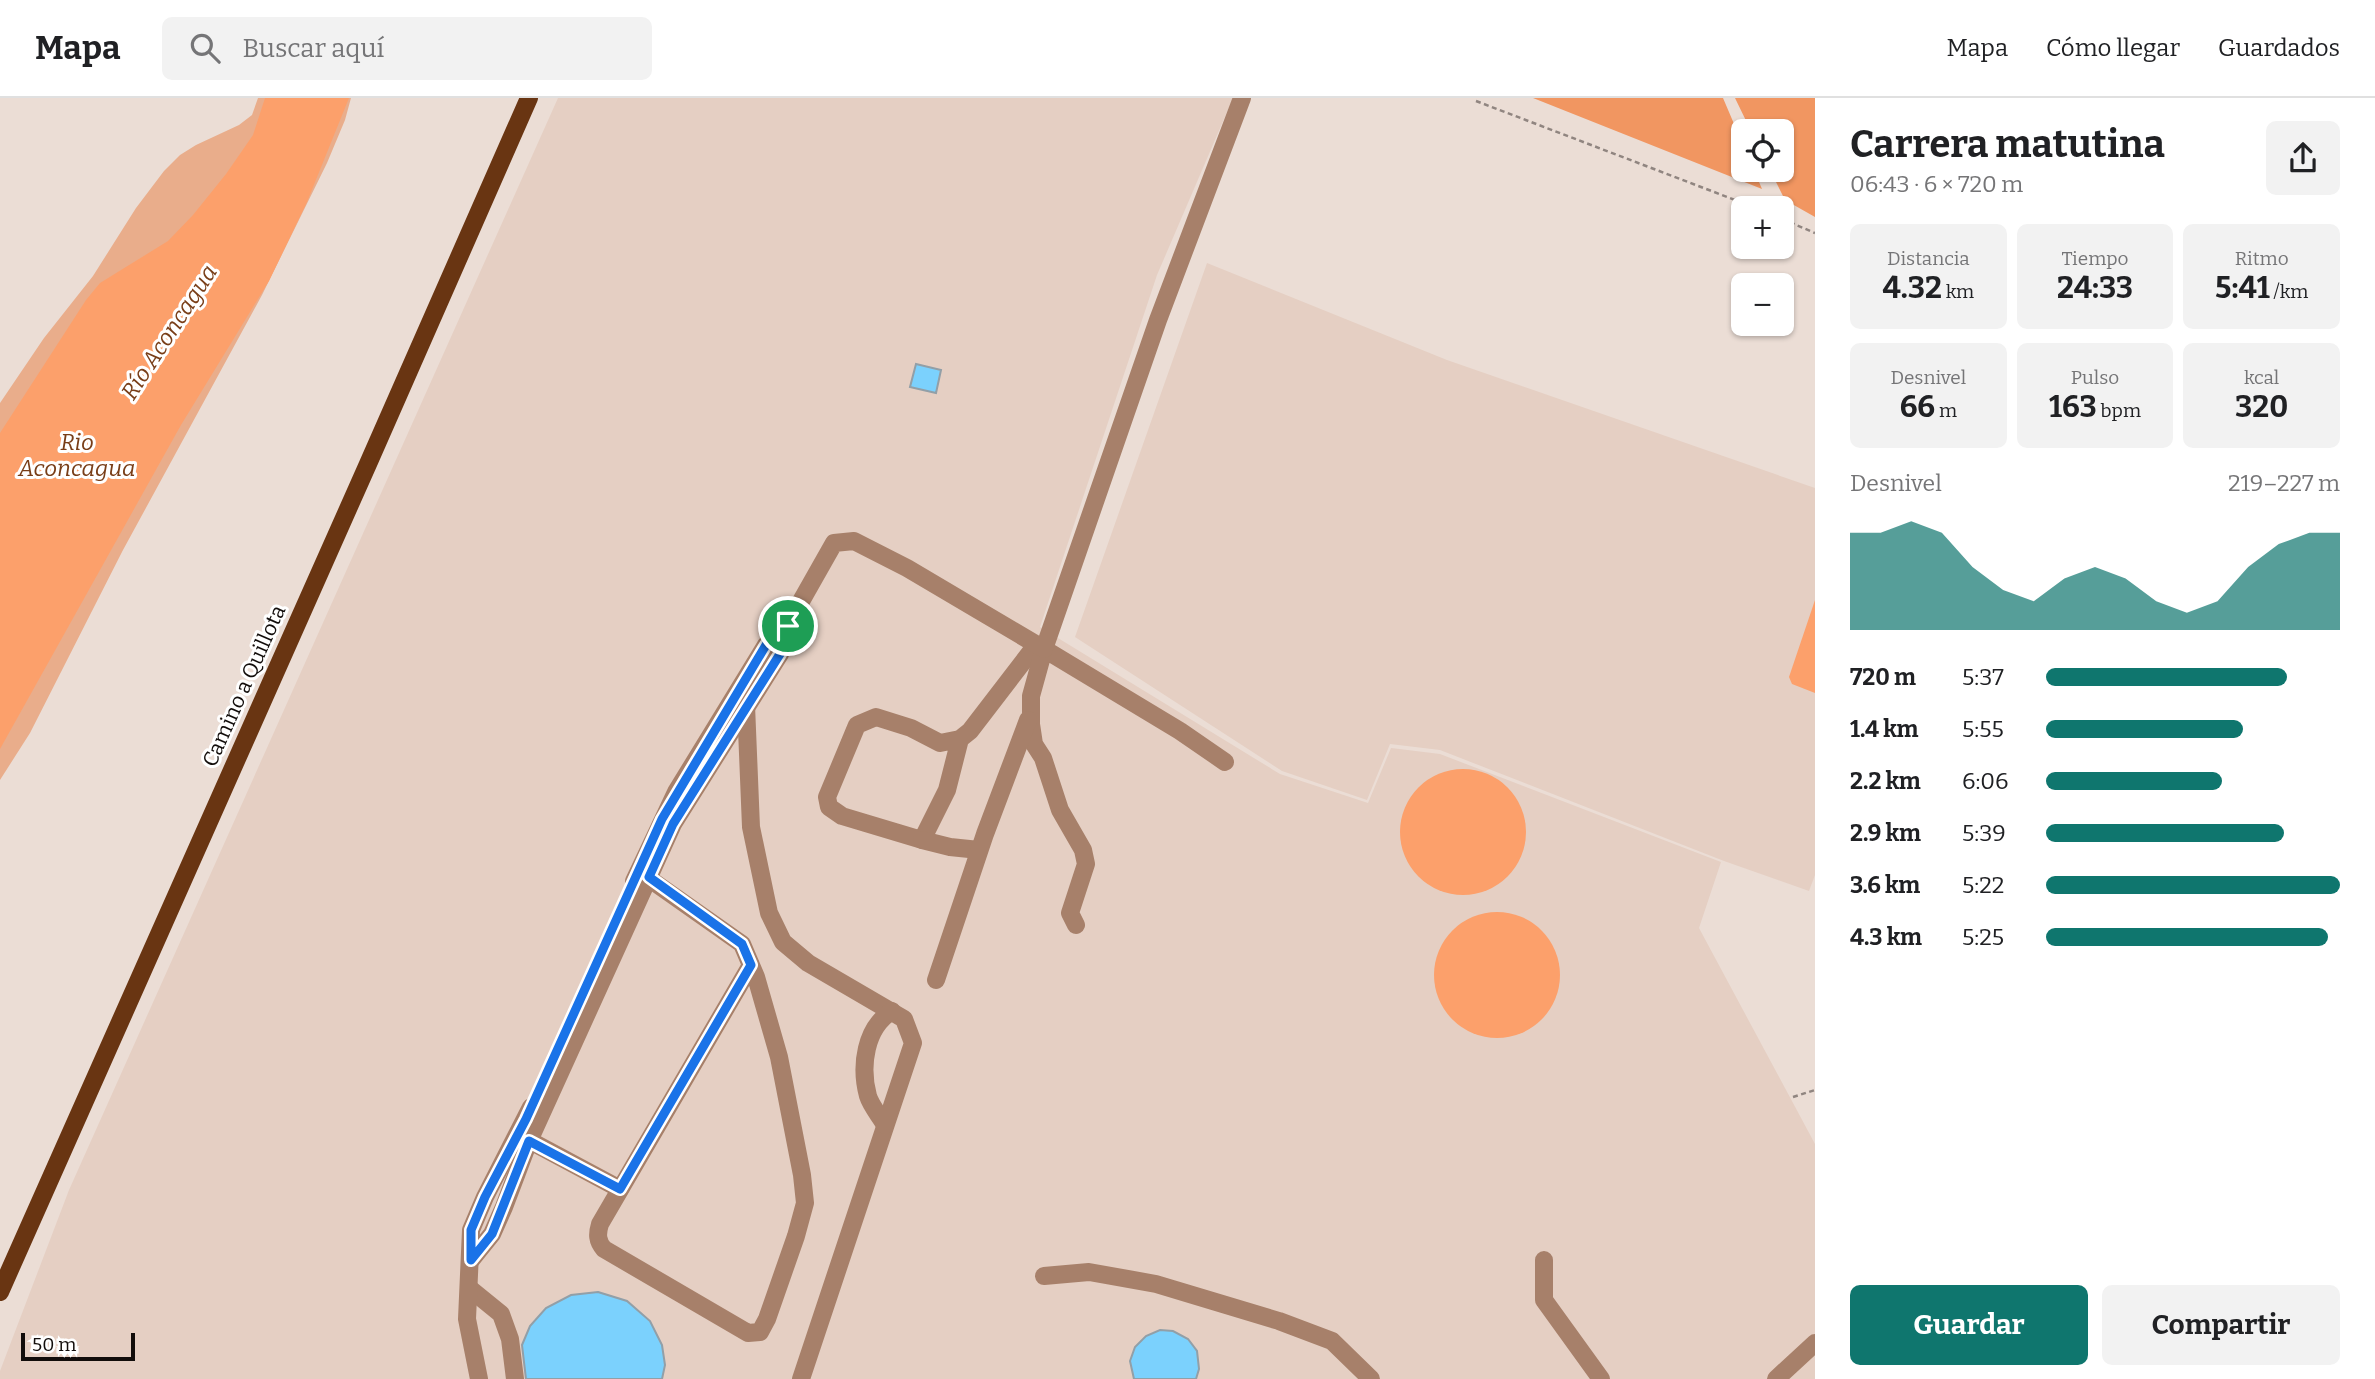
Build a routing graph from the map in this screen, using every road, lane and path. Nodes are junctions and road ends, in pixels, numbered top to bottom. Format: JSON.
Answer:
{"nodes":[{"id":1,"x":529,"y":98,"type":"edge"},
{"id":2,"x":1242,"y":98,"type":"edge"},
{"id":3,"x":1476,"y":101,"type":"dead end"},
{"id":4,"x":1731,"y":198,"type":"edge"},
{"id":5,"x":1794,"y":224,"type":"edge"},
{"id":6,"x":1815,"y":233,"type":"edge"},
{"id":7,"x":788,"y":626,"type":"junction"},
{"id":8,"x":1040,"y":647,"type":"junction"},
{"id":9,"x":743,"y":682,"type":"junction"},
{"id":10,"x":746,"y":707,"type":"junction"},
{"id":11,"x":1031,"y":713,"type":"junction"},
{"id":12,"x":960,"y":739,"type":"junction"},
{"id":13,"x":1225,"y":762,"type":"dead end"},
{"id":14,"x":922,"y":840,"type":"junction"},
{"id":15,"x":979,"y":850,"type":"junction"},
{"id":16,"x":644,"y":874,"type":"junction"},
{"id":17,"x":1076,"y":925,"type":"dead end"},
{"id":18,"x":751,"y":965,"type":"junction"},
{"id":19,"x":936,"y":980,"type":"dead end"},
{"id":20,"x":892,"y":1011,"type":"junction"},
{"id":21,"x":1815,"y":1090,"type":"edge"},
{"id":22,"x":1793,"y":1097,"type":"dead end"},
{"id":23,"x":885,"y":1125,"type":"junction"},
{"id":24,"x":524,"y":1138,"type":"junction"},
{"id":25,"x":620,"y":1189,"type":"junction"},
{"id":26,"x":1544,"y":1259,"type":"dead end"},
{"id":27,"x":1044,"y":1276,"type":"dead end"},
{"id":28,"x":469,"y":1288,"type":"junction"},
{"id":29,"x":0,"y":1292,"type":"edge"},
{"id":30,"x":1815,"y":1343,"type":"edge"},
{"id":31,"x":479,"y":1379,"type":"edge"},
{"id":32,"x":515,"y":1379,"type":"edge"},
{"id":33,"x":801,"y":1379,"type":"edge"},
{"id":34,"x":1371,"y":1379,"type":"edge"},
{"id":35,"x":1601,"y":1379,"type":"edge"},
{"id":36,"x":1776,"y":1379,"type":"edge"}],
"edges":[{"from":1,"to":29,"type":"main road","name":"Camino a Quillota"},
{"from":2,"to":8,"type":"street"},
{"from":3,"to":4,"type":"path"},
{"from":5,"to":6,"type":"path"},
{"from":7,"to":8,"type":"street"},
{"from":7,"to":9,"type":"street"},
{"from":7,"to":10,"type":"street"},
{"from":8,"to":11,"type":"street"},
{"from":8,"to":12,"type":"street"},
{"from":8,"to":13,"type":"street"},
{"from":9,"to":10,"type":"street"},
{"from":9,"to":16,"type":"street"},
{"from":10,"to":16,"type":"street"},
{"from":10,"to":20,"type":"street"},
{"from":11,"to":15,"type":"street"},
{"from":11,"to":17,"type":"street"},
{"from":12,"to":14,"type":"street"},
{"from":12,"to":14,"type":"street"},
{"from":14,"to":15,"type":"street"},
{"from":15,"to":19,"type":"street"},
{"from":16,"to":18,"type":"street"},
{"from":16,"to":24,"type":"street"},
{"from":18,"to":25,"type":"street"},
{"from":18,"to":25,"type":"street"},
{"from":20,"to":23,"type":"street"},
{"from":20,"to":23,"type":"street"},
{"from":21,"to":22,"type":"path"},
{"from":23,"to":33,"type":"street"},
{"from":24,"to":25,"type":"street"},
{"from":24,"to":28,"type":"street"},
{"from":26,"to":35,"type":"street"},
{"from":27,"to":34,"type":"street"},
{"from":28,"to":31,"type":"street"},
{"from":28,"to":32,"type":"street"},
{"from":30,"to":36,"type":"street"}]}
